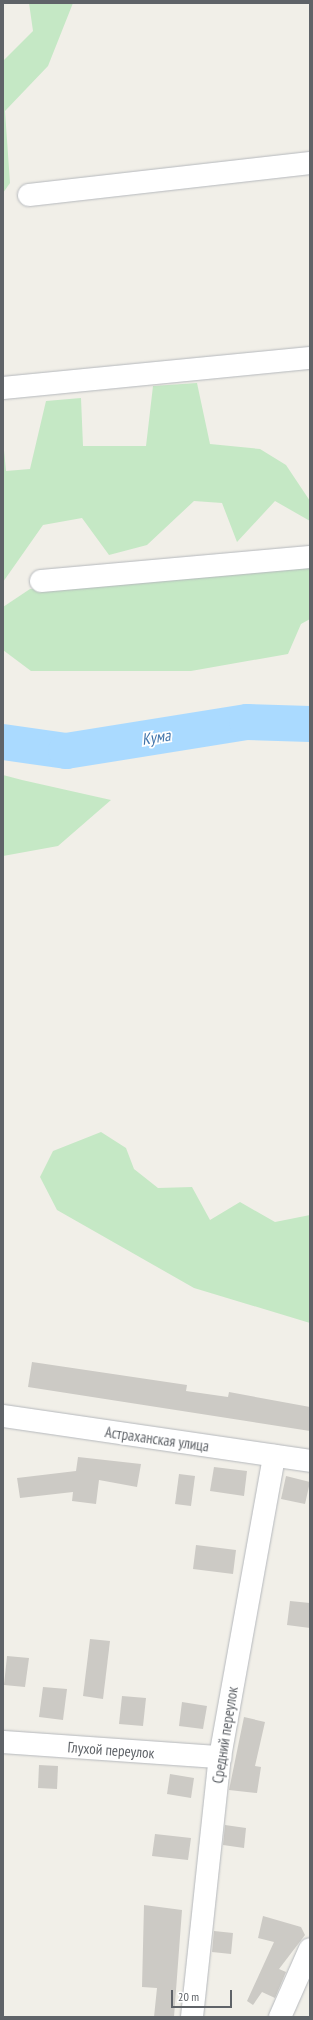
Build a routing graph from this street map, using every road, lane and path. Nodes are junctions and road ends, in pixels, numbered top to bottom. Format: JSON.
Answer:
{"nodes":[{"id":1,"x":310,"y":163,"type":"edge"},
{"id":2,"x":29,"y":195,"type":"dead end"},
{"id":3,"x":310,"y":358,"type":"edge"},
{"id":4,"x":3,"y":388,"type":"edge"},
{"id":5,"x":310,"y":557,"type":"edge"},
{"id":6,"x":41,"y":580,"type":"dead end"},
{"id":7,"x":3,"y":1416,"type":"edge"},
{"id":8,"x":274,"y":1456,"type":"junction"},
{"id":9,"x":310,"y":1462,"type":"edge"},
{"id":10,"x":3,"y":1742,"type":"edge"},
{"id":11,"x":220,"y":1758,"type":"junction"},
{"id":12,"x":310,"y":1948,"type":"edge"},
{"id":13,"x":192,"y":2017,"type":"edge"},
{"id":14,"x":280,"y":2017,"type":"edge"}],
"edges":[{"from":1,"to":2,"type":"street"},
{"from":3,"to":4,"type":"street"},
{"from":5,"to":6,"type":"street"},
{"from":7,"to":8,"type":"street","name":"Астраханская улица"},
{"from":8,"to":9,"type":"street","name":"Астраханская улица"},
{"from":8,"to":11,"type":"street","name":"Средний переулок"},
{"from":10,"to":11,"type":"street","name":"Глухой переулок"},
{"from":11,"to":13,"type":"street","name":"Средний переулок"},
{"from":12,"to":14,"type":"street"}]}
